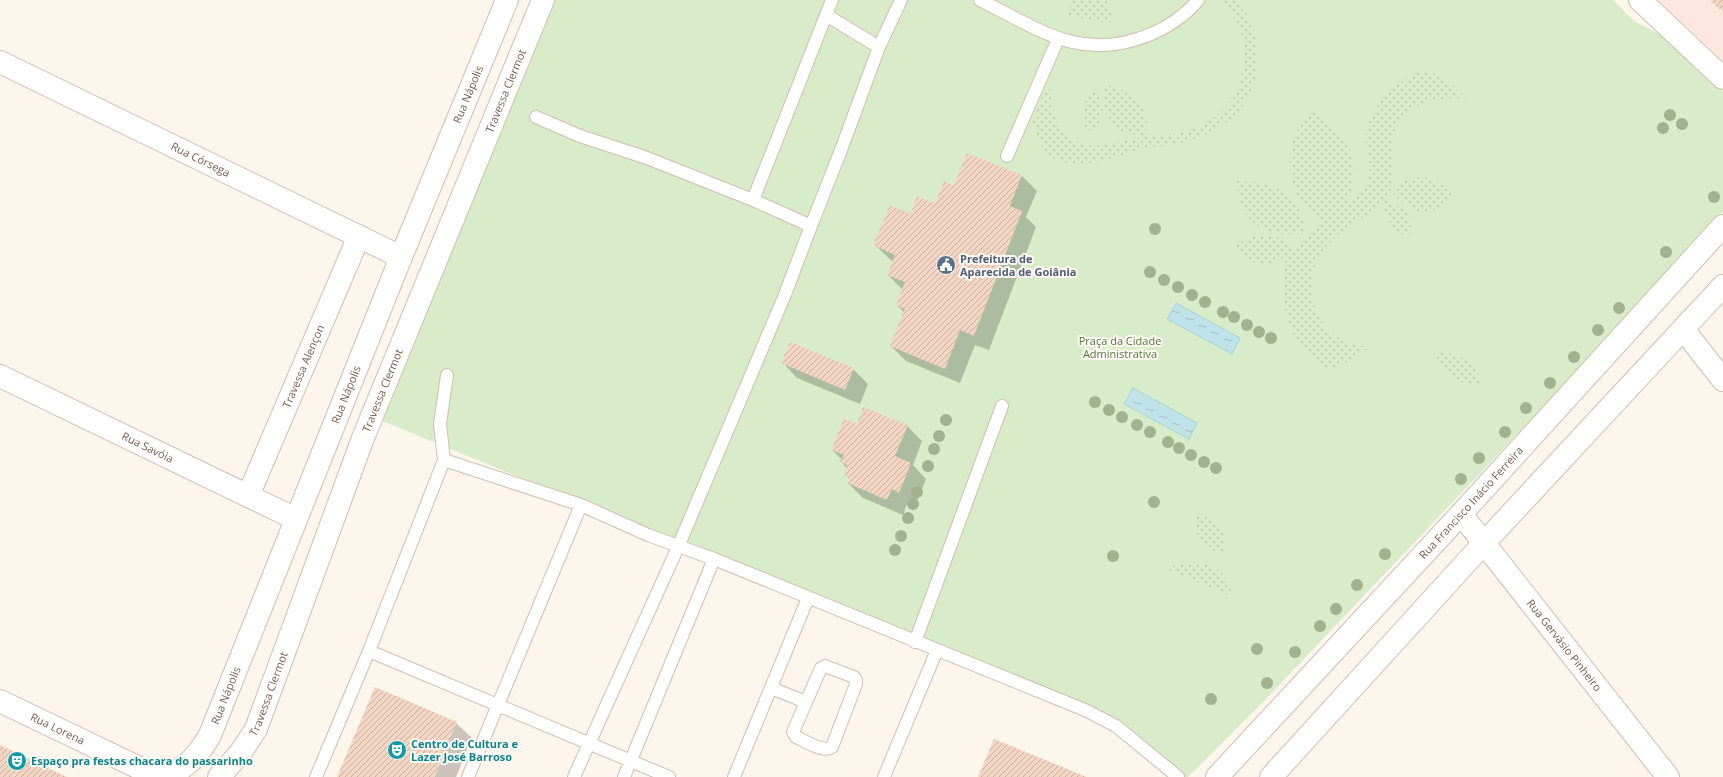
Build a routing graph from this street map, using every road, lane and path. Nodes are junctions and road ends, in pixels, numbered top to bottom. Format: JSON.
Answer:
{"nodes":[{"id":1,"x":508,"y":0,"type":"edge"},
{"id":2,"x":518,"y":0,"type":"edge"},
{"id":3,"x":832,"y":0,"type":"edge"},
{"id":4,"x":901,"y":0,"type":"edge"},
{"id":5,"x":980,"y":0,"type":"edge"},
{"id":6,"x":1198,"y":0,"type":"edge"},
{"id":7,"x":1640,"y":0,"type":"edge"},
{"id":8,"x":541,"y":4,"type":"edge"},
{"id":9,"x":826,"y":15,"type":"junction"},
{"id":10,"x":1058,"y":39,"type":"junction"},
{"id":11,"x":879,"y":47,"type":"junction"},
{"id":12,"x":0,"y":62,"type":"edge"},
{"id":13,"x":1723,"y":78,"type":"edge"},
{"id":14,"x":536,"y":117,"type":"dead end"},
{"id":15,"x":1006,"y":156,"type":"dead end"},
{"id":16,"x":753,"y":200,"type":"junction"},
{"id":17,"x":811,"y":226,"type":"junction"},
{"id":18,"x":1723,"y":226,"type":"edge"},
{"id":19,"x":359,"y":236,"type":"junction"},
{"id":20,"x":402,"y":257,"type":"junction"},
{"id":21,"x":1723,"y":286,"type":"edge"},
{"id":22,"x":1683,"y":329,"type":"junction"},
{"id":23,"x":447,"y":375,"type":"dead end"},
{"id":24,"x":0,"y":376,"type":"edge"},
{"id":25,"x":1723,"y":380,"type":"edge"},
{"id":26,"x":1002,"y":406,"type":"dead end"},
{"id":27,"x":444,"y":460,"type":"junction"},
{"id":28,"x":248,"y":496,"type":"junction"},
{"id":29,"x":581,"y":505,"type":"junction"},
{"id":30,"x":1461,"y":514,"type":"junction"},
{"id":31,"x":296,"y":519,"type":"junction"},
{"id":32,"x":1484,"y":543,"type":"junction"},
{"id":33,"x":678,"y":547,"type":"junction"},
{"id":34,"x":714,"y":559,"type":"junction"},
{"id":35,"x":808,"y":598,"type":"junction"},
{"id":36,"x":915,"y":642,"type":"junction"},
{"id":37,"x":937,"y":650,"type":"junction"},
{"id":38,"x":369,"y":651,"type":"junction"},
{"id":39,"x":771,"y":688,"type":"junction"},
{"id":40,"x":0,"y":701,"type":"edge"},
{"id":41,"x":806,"y":702,"type":"junction"},
{"id":42,"x":498,"y":705,"type":"junction"},
{"id":43,"x":588,"y":743,"type":"junction"},
{"id":44,"x":630,"y":761,"type":"junction"},
{"id":45,"x":158,"y":777,"type":"edge"},
{"id":46,"x":169,"y":777,"type":"edge"},
{"id":47,"x":219,"y":777,"type":"edge"},
{"id":48,"x":316,"y":777,"type":"edge"},
{"id":49,"x":468,"y":777,"type":"edge"},
{"id":50,"x":574,"y":777,"type":"edge"},
{"id":51,"x":624,"y":777,"type":"edge"},
{"id":52,"x":669,"y":777,"type":"edge"},
{"id":53,"x":734,"y":777,"type":"edge"},
{"id":54,"x":884,"y":777,"type":"edge"},
{"id":55,"x":1178,"y":777,"type":"edge"},
{"id":56,"x":1217,"y":777,"type":"edge"},
{"id":57,"x":1271,"y":777,"type":"edge"},
{"id":58,"x":1668,"y":777,"type":"edge"}],
"edges":[{"from":1,"to":20,"type":"street","name":"Rua Nápolis"},
{"from":2,"to":8,"type":"street"},
{"from":3,"to":9,"type":"lane"},
{"from":4,"to":11,"type":"lane"},
{"from":5,"to":10,"type":"lane"},
{"from":6,"to":10,"type":"lane"},
{"from":7,"to":13,"type":"street"},
{"from":8,"to":47,"type":"street","name":"Travessa Clermot"},
{"from":9,"to":11,"type":"lane"},
{"from":9,"to":16,"type":"lane"},
{"from":10,"to":15,"type":"lane"},
{"from":11,"to":17,"type":"lane"},
{"from":12,"to":19,"type":"street","name":"Rua Córsega"},
{"from":14,"to":16,"type":"lane"},
{"from":16,"to":17,"type":"lane"},
{"from":17,"to":33,"type":"lane"},
{"from":18,"to":30,"type":"street","name":"Rua Francisco Inácio Ferreira"},
{"from":19,"to":20,"type":"street","name":"Rua Córsega"},
{"from":19,"to":28,"type":"street","name":"Travessa Alençon"},
{"from":20,"to":31,"type":"street","name":"Rua Nápolis"},
{"from":21,"to":22,"type":"street"},
{"from":22,"to":25,"type":"street"},
{"from":22,"to":32,"type":"street"},
{"from":23,"to":27,"type":"lane"},
{"from":24,"to":28,"type":"street","name":"Rua Savóia"},
{"from":26,"to":36,"type":"lane"},
{"from":27,"to":29,"type":"lane"},
{"from":27,"to":38,"type":"lane"},
{"from":28,"to":31,"type":"street","name":"Rua Savóia"},
{"from":29,"to":33,"type":"lane"},
{"from":29,"to":42,"type":"lane"},
{"from":30,"to":32,"type":"street","name":"Rua Gervásio Pinheiro"},
{"from":30,"to":56,"type":"street","name":"Rua Francisco Inácio Ferreira"},
{"from":31,"to":46,"type":"street","name":"Rua Nápolis"},
{"from":32,"to":57,"type":"street"},
{"from":32,"to":58,"type":"street","name":"Rua Gervásio Pinheiro"},
{"from":33,"to":34,"type":"lane"},
{"from":33,"to":43,"type":"lane"},
{"from":34,"to":35,"type":"lane"},
{"from":34,"to":44,"type":"lane"},
{"from":35,"to":36,"type":"lane"},
{"from":35,"to":39,"type":"lane"},
{"from":36,"to":37,"type":"lane"},
{"from":37,"to":54,"type":"lane"},
{"from":37,"to":55,"type":"lane"},
{"from":38,"to":42,"type":"lane"},
{"from":38,"to":48,"type":"lane"},
{"from":39,"to":41,"type":"lane"},
{"from":39,"to":53,"type":"lane"},
{"from":40,"to":45,"type":"street","name":"Rua Lorena"},
{"from":41,"to":41,"type":"lane"},
{"from":42,"to":43,"type":"lane"},
{"from":42,"to":49,"type":"lane"},
{"from":43,"to":44,"type":"lane"},
{"from":43,"to":50,"type":"lane"},
{"from":44,"to":51,"type":"lane"},
{"from":44,"to":52,"type":"lane"}]}
